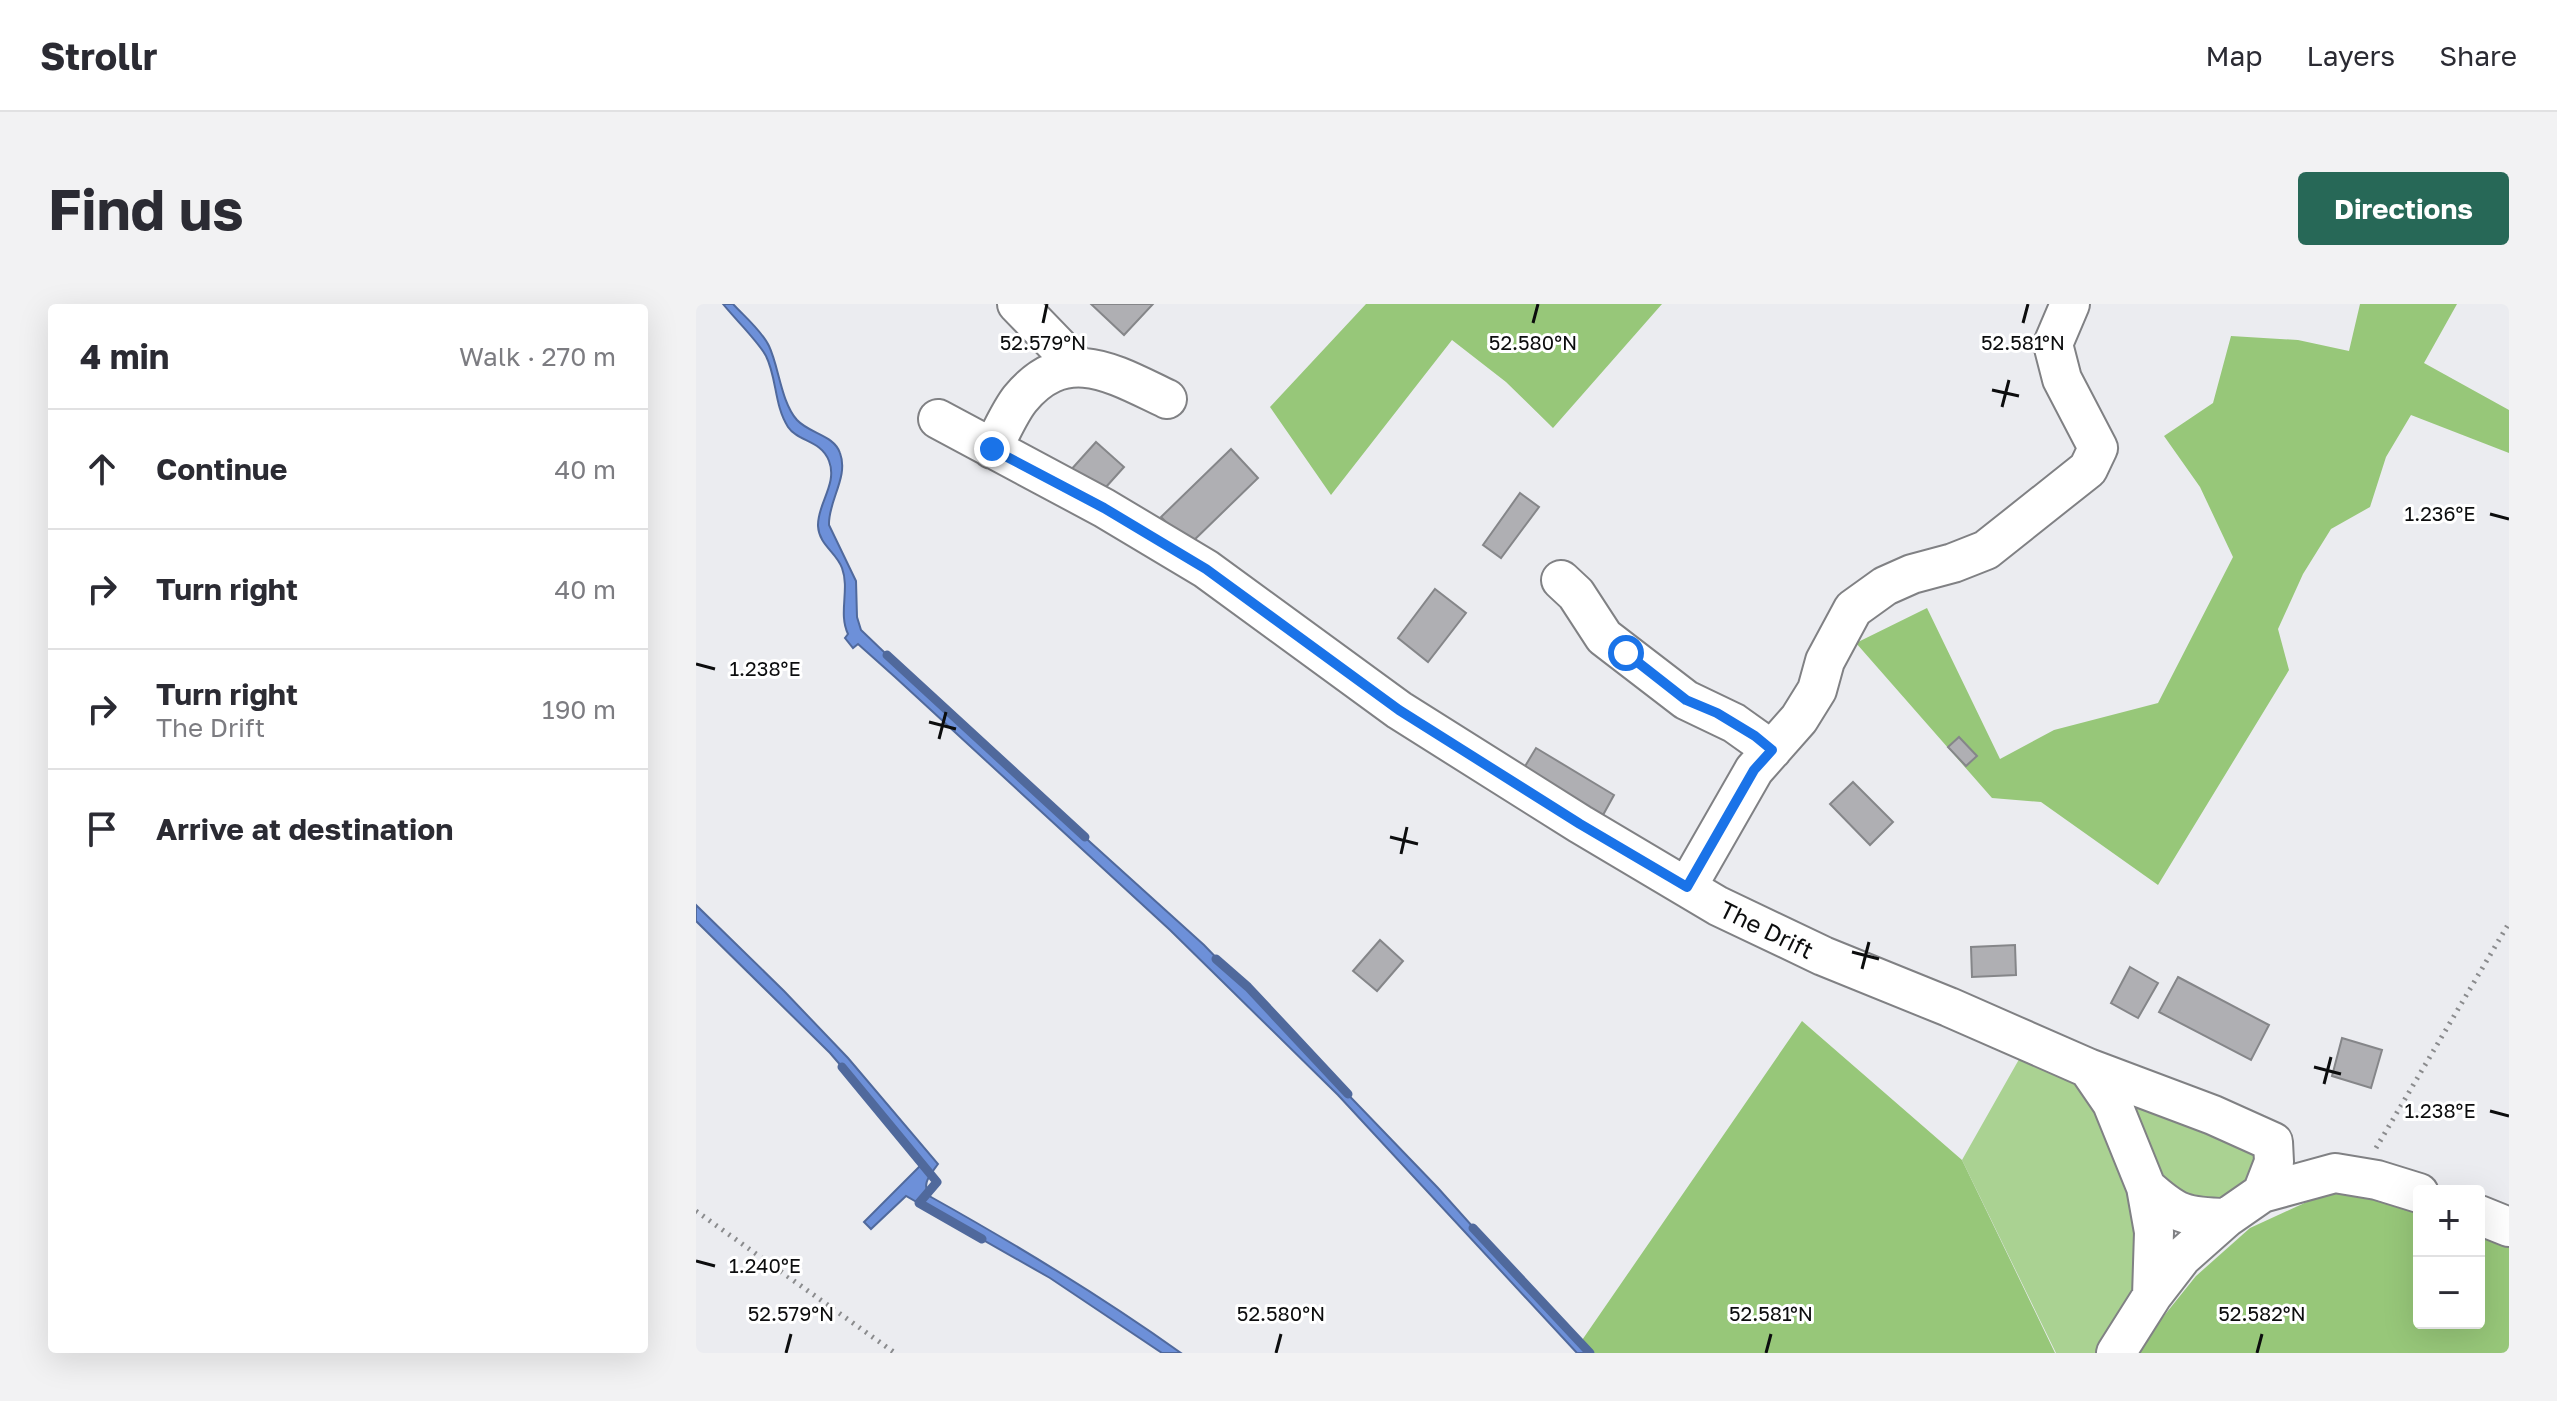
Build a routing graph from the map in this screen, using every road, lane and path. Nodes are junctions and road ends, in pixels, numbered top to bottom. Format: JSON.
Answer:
{"nodes":[{"id":1,"x":1017,"y":304,"type":"edge"},
{"id":2,"x":2070,"y":304,"type":"edge"},
{"id":3,"x":1077,"y":366,"type":"junction"},
{"id":4,"x":1167,"y":399,"type":"dead end"},
{"id":5,"x":938,"y":419,"type":"dead end"},
{"id":6,"x":992,"y":449,"type":"junction"},
{"id":7,"x":1561,"y":580,"type":"dead end"},
{"id":8,"x":1772,"y":750,"type":"junction"},
{"id":9,"x":1687,"y":887,"type":"junction"},
{"id":10,"x":2509,"y":923,"type":"edge"},
{"id":11,"x":2088,"y":1068,"type":"junction"},
{"id":12,"x":2273,"y":1142,"type":"junction"},
{"id":13,"x":2348,"y":1175,"type":"junction"},
{"id":14,"x":2146,"y":1187,"type":"junction"},
{"id":15,"x":2413,"y":1191,"type":"edge"},
{"id":16,"x":2262,"y":1193,"type":"junction"},
{"id":17,"x":696,"y":1211,"type":"edge"},
{"id":18,"x":2485,"y":1217,"type":"edge"},
{"id":19,"x":2226,"y":1218,"type":"junction"},
{"id":20,"x":2509,"y":1227,"type":"edge"},
{"id":21,"x":2152,"y":1296,"type":"junction"},
{"id":22,"x":895,"y":1353,"type":"edge"},
{"id":23,"x":2116,"y":1353,"type":"edge"}],
"edges":[{"from":1,"to":3,"type":"street"},
{"from":2,"to":8,"type":"street"},
{"from":3,"to":4,"type":"street"},
{"from":3,"to":6,"type":"street"},
{"from":5,"to":6,"type":"street","name":"The Drift"},
{"from":6,"to":9,"type":"street","name":"The Drift"},
{"from":7,"to":8,"type":"street"},
{"from":8,"to":9,"type":"street"},
{"from":9,"to":11,"type":"street","name":"The Drift"},
{"from":10,"to":13,"type":"path"},
{"from":11,"to":12,"type":"street","name":"The Drift"},
{"from":11,"to":14,"type":"street"},
{"from":12,"to":13,"type":"street","name":"The Drift"},
{"from":12,"to":16,"type":"street"},
{"from":13,"to":15,"type":"street","name":"The Drift"},
{"from":13,"to":16,"type":"street"},
{"from":14,"to":19,"type":"street"},
{"from":14,"to":21,"type":"street"},
{"from":16,"to":19,"type":"street"},
{"from":17,"to":22,"type":"path"},
{"from":18,"to":20,"type":"street"},
{"from":19,"to":21,"type":"street"},
{"from":21,"to":23,"type":"street"}]}
